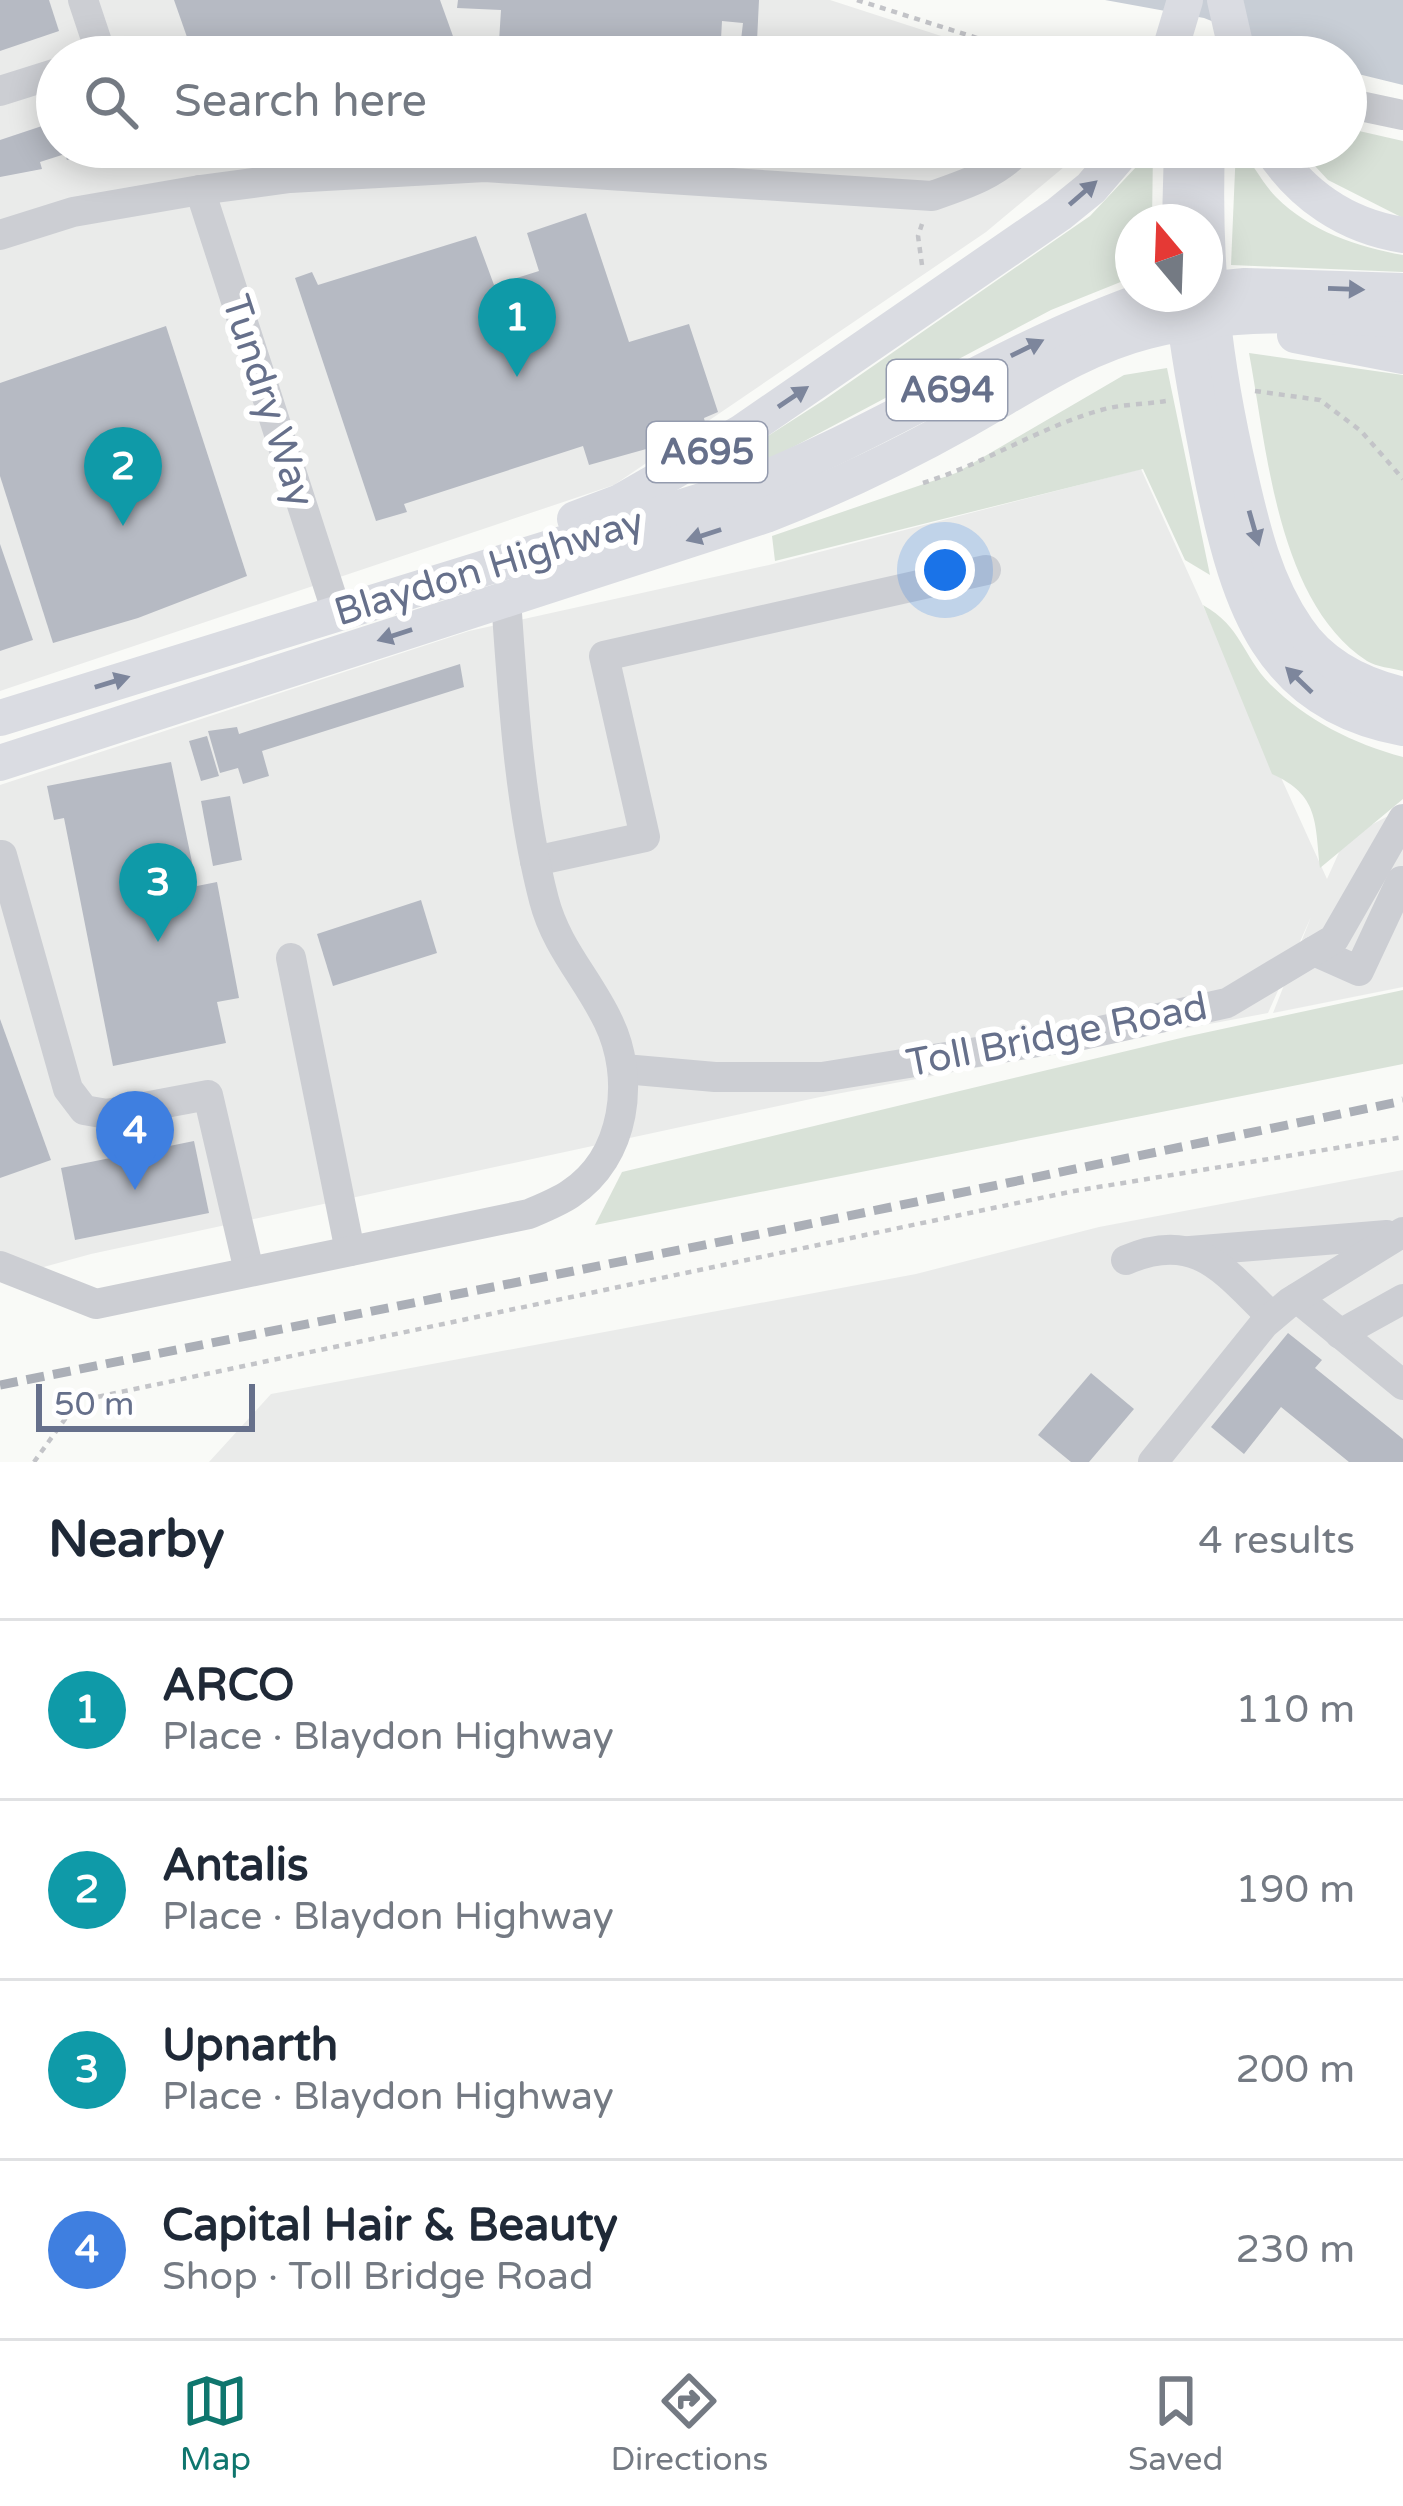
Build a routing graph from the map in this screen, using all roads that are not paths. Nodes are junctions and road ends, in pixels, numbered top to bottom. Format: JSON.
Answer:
{"nodes":[{"id":1,"x":83,"y":0,"type":"edge"},
{"id":2,"x":1187,"y":0,"type":"edge"},
{"id":3,"x":1224,"y":0,"type":"edge"},
{"id":4,"x":95,"y":36,"type":"edge"},
{"id":5,"x":1175,"y":36,"type":"edge"},
{"id":6,"x":1186,"y":36,"type":"edge"},
{"id":7,"x":1219,"y":36,"type":"edge"},
{"id":8,"x":1233,"y":36,"type":"edge"},
{"id":9,"x":36,"y":80,"type":"edge"},
{"id":10,"x":0,"y":91,"type":"edge"},
{"id":11,"x":1367,"y":108,"type":"edge"},
{"id":12,"x":1403,"y":116,"type":"edge"},
{"id":13,"x":467,"y":168,"type":"edge"},
{"id":14,"x":501,"y":168,"type":"edge"},
{"id":15,"x":999,"y":168,"type":"edge"},
{"id":16,"x":1108,"y":168,"type":"edge"},
{"id":17,"x":1181,"y":168,"type":"edge"},
{"id":18,"x":1208,"y":168,"type":"edge"},
{"id":19,"x":1288,"y":168,"type":"edge"},
{"id":20,"x":200,"y":190,"type":"junction"},
{"id":21,"x":1180,"y":204,"type":"edge"},
{"id":22,"x":0,"y":235,"type":"edge"},
{"id":23,"x":1403,"y":235,"type":"edge"},
{"id":24,"x":1223,"y":288,"type":"edge"},
{"id":25,"x":1403,"y":291,"type":"edge"},
{"id":26,"x":1115,"y":309,"type":"edge"},
{"id":27,"x":1187,"y":312,"type":"edge"},
{"id":28,"x":1403,"y":320,"type":"edge"},
{"id":29,"x":1143,"y":332,"type":"junction"},
{"id":30,"x":1403,"y":356,"type":"edge"},
{"id":31,"x":1212,"y":406,"type":"junction"},
{"id":32,"x":986,"y":570,"type":"dead end"},
{"id":33,"x":429,"y":583,"type":"junction"},
{"id":34,"x":506,"y":599,"type":"junction"},
{"id":35,"x":337,"y":613,"type":"junction"},
{"id":36,"x":1403,"y":695,"type":"edge"},
{"id":37,"x":0,"y":718,"type":"edge"},
{"id":38,"x":1403,"y":728,"type":"edge"},
{"id":39,"x":0,"y":763,"type":"edge"},
{"id":40,"x":1403,"y":819,"type":"edge"},
{"id":41,"x":2,"y":854,"type":"edge"},
{"id":42,"x":535,"y":860,"type":"junction"},
{"id":43,"x":1401,"y":880,"type":"edge"},
{"id":44,"x":1314,"y":951,"type":"junction"},
{"id":45,"x":291,"y":958,"type":"dead end"},
{"id":46,"x":624,"y":1070,"type":"junction"},
{"id":47,"x":1401,"y":1233,"type":"edge"},
{"id":48,"x":350,"y":1250,"type":"junction"},
{"id":49,"x":1190,"y":1251,"type":"junction"},
{"id":50,"x":1126,"y":1260,"type":"dead end"},
{"id":51,"x":0,"y":1266,"type":"edge"},
{"id":52,"x":249,"y":1271,"type":"junction"},
{"id":53,"x":1403,"y":1299,"type":"edge"},
{"id":54,"x":1284,"y":1308,"type":"junction"},
{"id":55,"x":1340,"y":1334,"type":"junction"},
{"id":56,"x":1403,"y":1385,"type":"edge"},
{"id":57,"x":1153,"y":1462,"type":"edge"}],
"edges":[{"from":1,"to":4,"type":"street"},
{"from":2,"to":5,"type":"main road"},
{"from":2,"to":6,"type":"main road"},
{"from":3,"to":7,"type":"main road"},
{"from":3,"to":8,"type":"main road"},
{"from":9,"to":10,"type":"street"},
{"from":11,"to":12,"type":"street"},
{"from":13,"to":20,"type":"street"},
{"from":14,"to":15,"type":"street"},
{"from":33,"to":16,"type":"main road","number":"A695","one_way":true},
{"from":17,"to":21,"type":"main road"},
{"from":18,"to":31,"type":"main road"},
{"from":19,"to":23,"type":"main road"},
{"from":20,"to":22,"type":"street"},
{"from":20,"to":35,"type":"street","name":"Tundry Way"},
{"from":24,"to":25,"type":"main road","one_way":true},
{"from":33,"to":26,"type":"main road","name":"Blaydon Highway","number":"A694","one_way":true},
{"from":27,"to":31,"type":"main road"},
{"from":28,"to":29,"type":"main road","number":"A695"},
{"from":29,"to":30,"type":"main road","number":"A695"},
{"from":29,"to":34,"type":"main road","name":"Blaydon Highway","number":"A695","one_way":true},
{"from":31,"to":36,"type":"main road","one_way":true},
{"from":38,"to":31,"type":"main road","one_way":true},
{"from":32,"to":42,"type":"street"},
{"from":33,"to":35,"type":"main road","name":"Blaydon Highway","number":"A695"},
{"from":34,"to":39,"type":"main road","name":"Blaydon Highway","number":"A695","one_way":true},
{"from":34,"to":42,"type":"street"},
{"from":37,"to":35,"type":"main road","name":"Blaydon Highway","number":"A695","one_way":true},
{"from":40,"to":44,"type":"street","name":"Toll Bridge Road"},
{"from":41,"to":52,"type":"street"},
{"from":42,"to":46,"type":"street"},
{"from":43,"to":44,"type":"street"},
{"from":44,"to":46,"type":"street","name":"Toll Bridge Road"},
{"from":45,"to":48,"type":"street"},
{"from":46,"to":48,"type":"street"},
{"from":47,"to":49,"type":"street"},
{"from":47,"to":54,"type":"street"},
{"from":48,"to":52,"type":"street"},
{"from":49,"to":50,"type":"street"},
{"from":49,"to":54,"type":"street"},
{"from":51,"to":52,"type":"street"},
{"from":53,"to":55,"type":"street"},
{"from":54,"to":55,"type":"street"},
{"from":54,"to":57,"type":"street"},
{"from":55,"to":56,"type":"street"}]}
